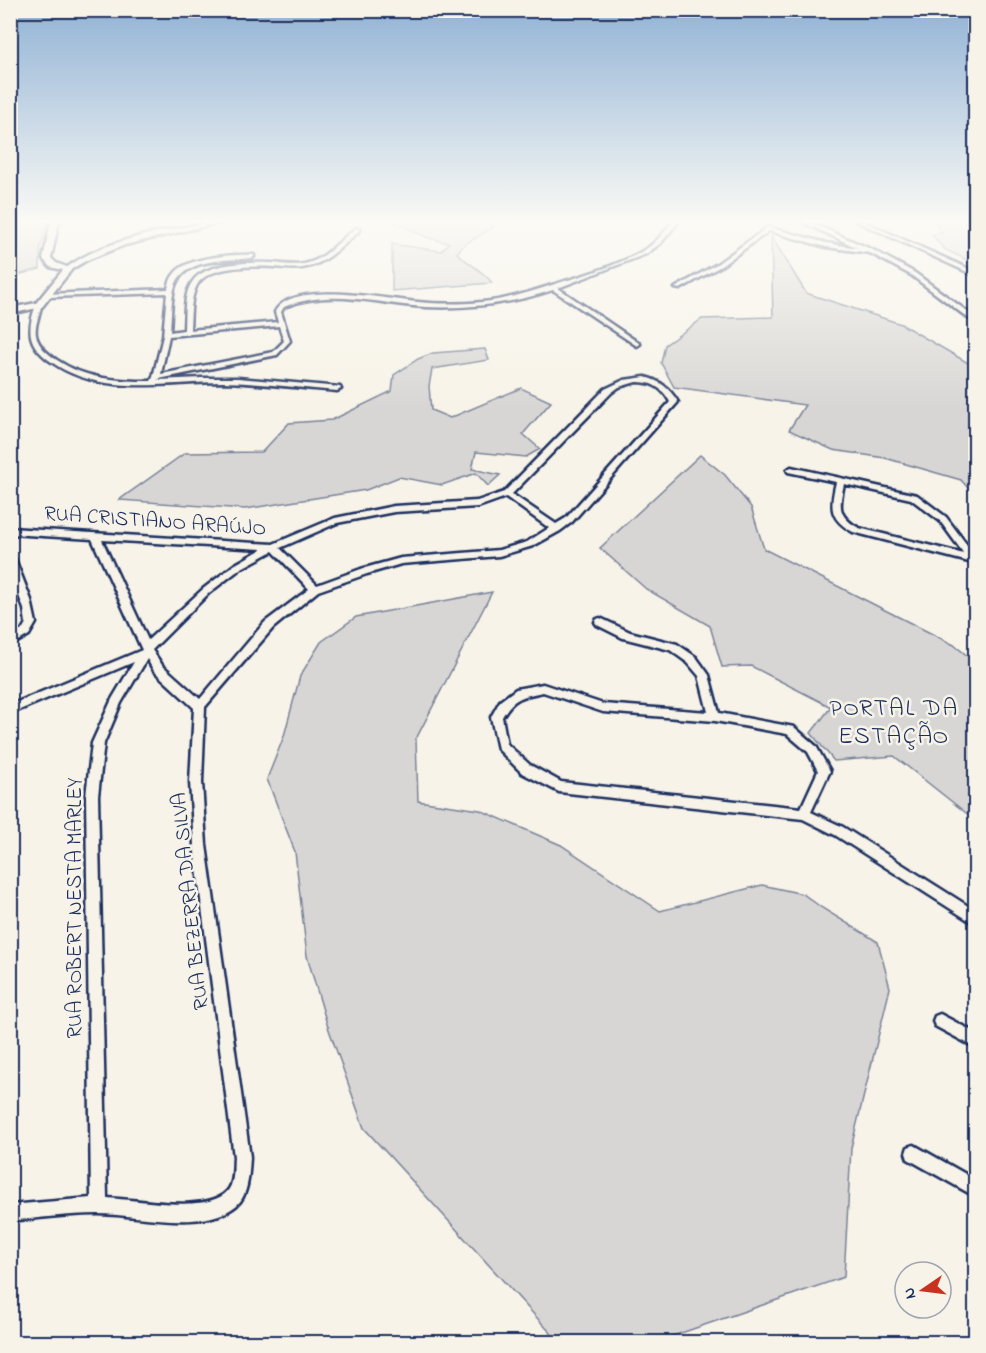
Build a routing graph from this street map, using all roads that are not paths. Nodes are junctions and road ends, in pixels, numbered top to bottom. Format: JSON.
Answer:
{"nodes":[{"id":1,"x":56,"y":284,"type":"edge"},
{"id":2,"x":174,"y":284,"type":"edge"},
{"id":3,"x":194,"y":284,"type":"edge"},
{"id":4,"x":560,"y":284,"type":"edge"},
{"id":5,"x":685,"y":284,"type":"edge"},
{"id":6,"x":926,"y":284,"type":"edge"},
{"id":7,"x":552,"y":287,"type":"junction"},
{"id":8,"x":678,"y":288,"type":"dead end"},
{"id":9,"x":171,"y":291,"type":"junction"},
{"id":10,"x":48,"y":295,"type":"junction"},
{"id":11,"x":39,"y":305,"type":"junction"},
{"id":12,"x":10,"y":311,"type":"edge"},
{"id":13,"x":975,"y":318,"type":"edge"},
{"id":14,"x":282,"y":324,"type":"junction"},
{"id":15,"x":187,"y":332,"type":"junction"},
{"id":16,"x":166,"y":334,"type":"junction"},
{"id":17,"x":636,"y":344,"type":"dead end"},
{"id":18,"x":155,"y":380,"type":"junction"},
{"id":19,"x":338,"y":389,"type":"dead end"},
{"id":20,"x":791,"y":470,"type":"dead end"},
{"id":21,"x":840,"y":482,"type":"junction"},
{"id":22,"x":507,"y":494,"type":"junction"},
{"id":23,"x":556,"y":529,"type":"junction"},
{"id":24,"x":10,"y":531,"type":"edge"},
{"id":25,"x":95,"y":535,"type":"junction"},
{"id":26,"x":274,"y":547,"type":"junction"},
{"id":27,"x":10,"y":559,"type":"edge"},
{"id":28,"x":973,"y":561,"type":"edge"},
{"id":29,"x":12,"y":575,"type":"edge"},
{"id":30,"x":315,"y":589,"type":"junction"},
{"id":31,"x":600,"y":622,"type":"dead end"},
{"id":32,"x":10,"y":642,"type":"edge"},
{"id":33,"x":148,"y":652,"type":"junction"},
{"id":34,"x":200,"y":706,"type":"junction"},
{"id":35,"x":10,"y":710,"type":"edge"},
{"id":36,"x":715,"y":717,"type":"junction"},
{"id":37,"x":804,"y":814,"type":"junction"},
{"id":38,"x":975,"y":919,"type":"edge"},
{"id":39,"x":940,"y":1021,"type":"dead end"},
{"id":40,"x":975,"y":1041,"type":"edge"},
{"id":41,"x":914,"y":1153,"type":"dead end"},
{"id":42,"x":975,"y":1189,"type":"edge"},
{"id":43,"x":99,"y":1205,"type":"junction"},
{"id":44,"x":10,"y":1213,"type":"edge"}],
"edges":[{"from":1,"to":10,"type":"street"},
{"from":2,"to":9,"type":"street"},
{"from":3,"to":15,"type":"street"},
{"from":4,"to":7,"type":"street"},
{"from":5,"to":8,"type":"street"},
{"from":6,"to":13,"type":"street"},
{"from":7,"to":14,"type":"street"},
{"from":7,"to":17,"type":"street"},
{"from":9,"to":10,"type":"street"},
{"from":9,"to":16,"type":"street"},
{"from":10,"to":11,"type":"street"},
{"from":11,"to":12,"type":"street"},
{"from":11,"to":18,"type":"street"},
{"from":14,"to":15,"type":"street"},
{"from":14,"to":18,"type":"street"},
{"from":15,"to":16,"type":"street"},
{"from":16,"to":18,"type":"street"},
{"from":18,"to":19,"type":"street"},
{"from":20,"to":21,"type":"street"},
{"from":21,"to":28,"type":"street"},
{"from":21,"to":28,"type":"street"},
{"from":22,"to":23,"type":"street"},
{"from":22,"to":23,"type":"street","name":"RUA ROBERT NESTA MARLEY"},
{"from":22,"to":26,"type":"street","name":"RUA ROBERT NESTA MARLEY"},
{"from":23,"to":30,"type":"street"},
{"from":24,"to":25,"type":"street","name":"RUA CRISTIANO ARAÚJO"},
{"from":25,"to":26,"type":"street","name":"RUA CRISTIANO ARAÚJO"},
{"from":25,"to":33,"type":"street"},
{"from":26,"to":30,"type":"street","name":"RUA CRISTIANO ARAÚJO"},
{"from":26,"to":33,"type":"street","name":"RUA ROBERT NESTA MARLEY"},
{"from":27,"to":29,"type":"street"},
{"from":29,"to":32,"type":"street"},
{"from":30,"to":34,"type":"street"},
{"from":31,"to":36,"type":"street"},
{"from":33,"to":34,"type":"street"},
{"from":33,"to":35,"type":"street"},
{"from":33,"to":43,"type":"street","name":"RUA ROBERT NESTA MARLEY"},
{"from":34,"to":43,"type":"street","name":"RUA BEZERRA DA SILVA"},
{"from":36,"to":37,"type":"street"},
{"from":36,"to":37,"type":"street"},
{"from":37,"to":38,"type":"street"},
{"from":39,"to":40,"type":"street"},
{"from":41,"to":42,"type":"street"},
{"from":43,"to":44,"type":"street"}]}
